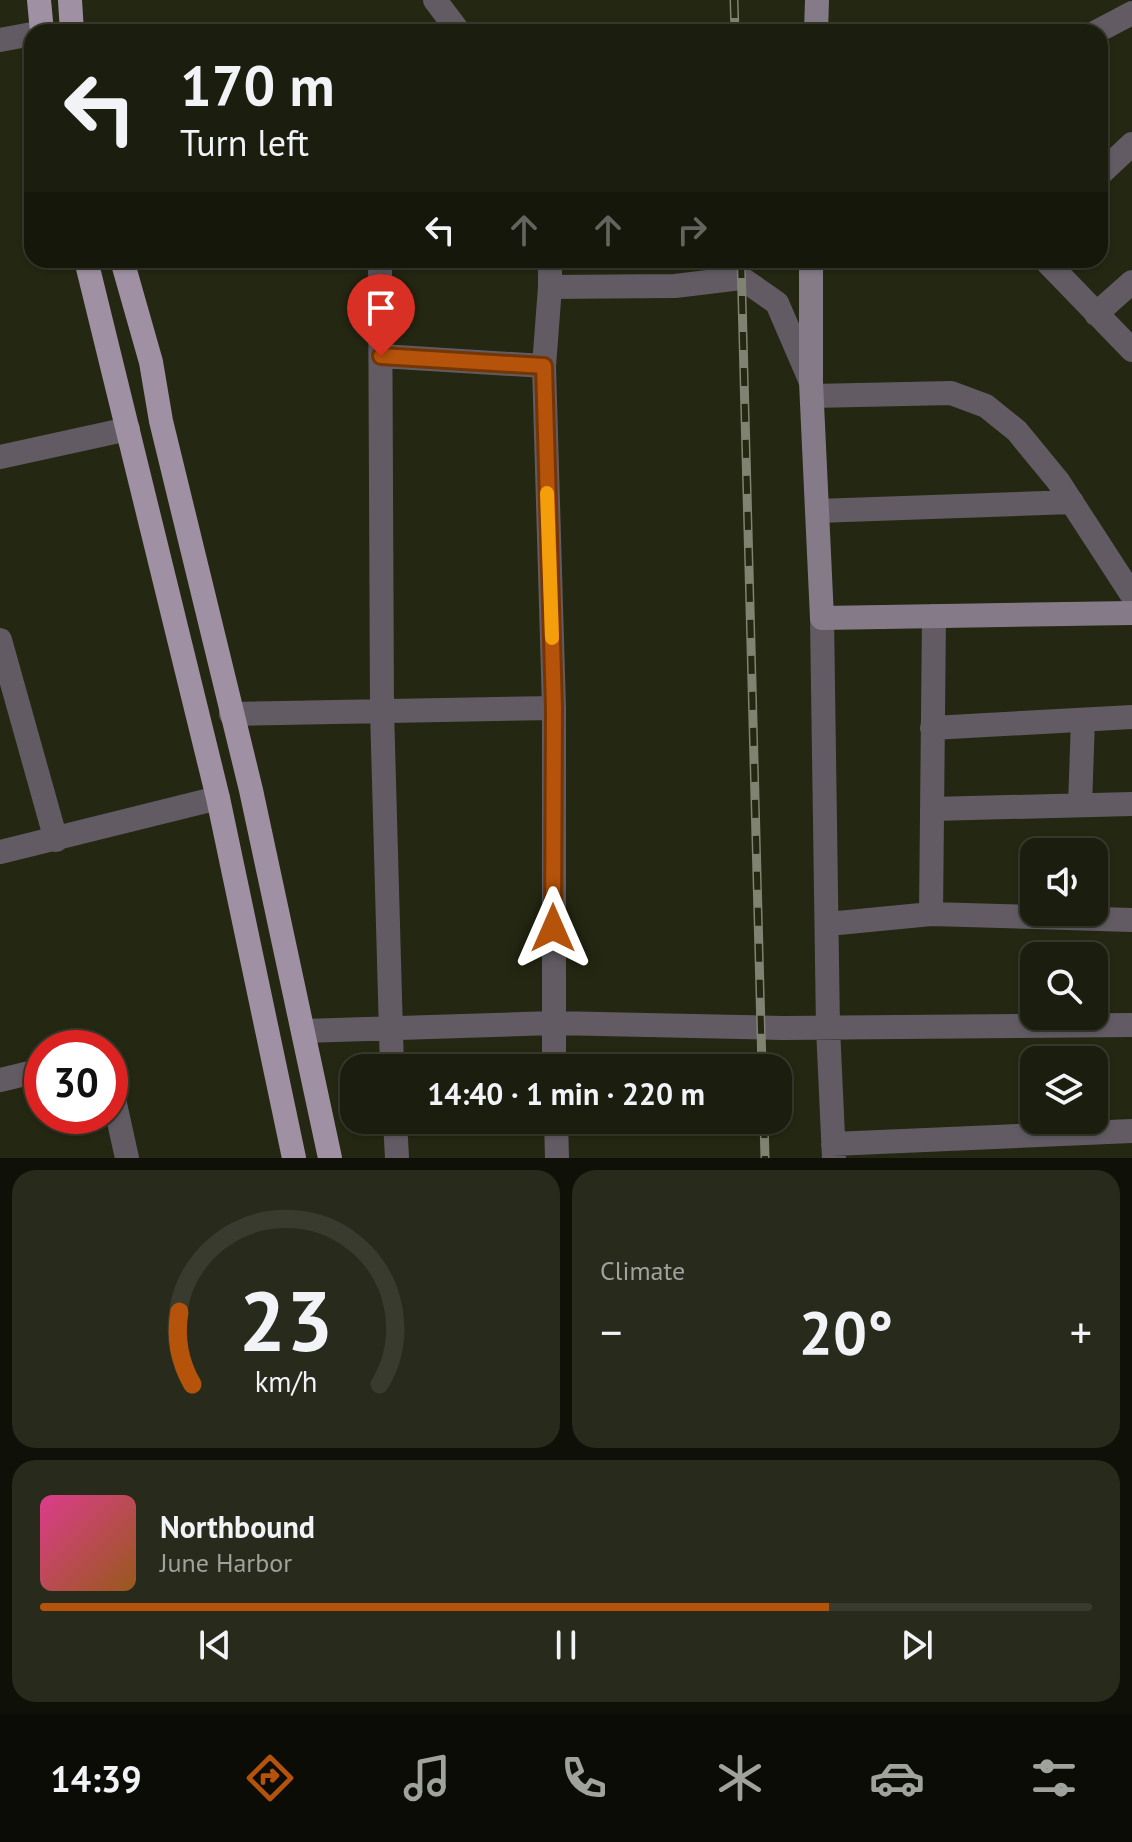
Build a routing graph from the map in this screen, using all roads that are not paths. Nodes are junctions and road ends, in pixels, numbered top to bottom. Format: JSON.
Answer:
{"nodes":[{"id":1,"x":39,"y":0,"type":"edge"},
{"id":2,"x":70,"y":0,"type":"edge"},
{"id":3,"x":435,"y":0,"type":"edge"},
{"id":4,"x":817,"y":0,"type":"edge"},
{"id":5,"x":1132,"y":13,"type":"edge"},
{"id":6,"x":41,"y":24,"type":"edge"},
{"id":7,"x":72,"y":24,"type":"edge"},
{"id":8,"x":453,"y":24,"type":"edge"},
{"id":9,"x":816,"y":24,"type":"edge"},
{"id":10,"x":1108,"y":26,"type":"edge"},
{"id":11,"x":24,"y":36,"type":"edge"},
{"id":12,"x":0,"y":40,"type":"edge"},
{"id":13,"x":1132,"y":144,"type":"edge"},
{"id":14,"x":1108,"y":166,"type":"edge"},
{"id":15,"x":88,"y":268,"type":"edge"},
{"id":16,"x":124,"y":268,"type":"edge"},
{"id":17,"x":380,"y":268,"type":"edge"},
{"id":18,"x":550,"y":268,"type":"edge"},
{"id":19,"x":811,"y":268,"type":"edge"},
{"id":20,"x":1053,"y":268,"type":"edge"},
{"id":21,"x":1132,"y":282,"type":"edge"},
{"id":22,"x":550,"y":287,"type":"junction"},
{"id":23,"x":1096,"y":314,"type":"junction"},
{"id":24,"x":1132,"y":350,"type":"edge"},
{"id":25,"x":381,"y":356,"type":"junction"},
{"id":26,"x":544,"y":366,"type":"junction"},
{"id":27,"x":812,"y":389,"type":"junction"},
{"id":28,"x":128,"y":429,"type":"junction"},
{"id":29,"x":0,"y":457,"type":"edge"},
{"id":30,"x":1072,"y":502,"type":"junction"},
{"id":31,"x":817,"y":511,"type":"junction"},
{"id":32,"x":1132,"y":595,"type":"edge"},
{"id":33,"x":1132,"y":613,"type":"edge"},
{"id":34,"x":934,"y":616,"type":"junction"},
{"id":35,"x":822,"y":618,"type":"junction"},
{"id":36,"x":1,"y":649,"type":"edge"},
{"id":37,"x":554,"y":708,"type":"junction"},
{"id":38,"x":382,"y":710,"type":"junction"},
{"id":39,"x":231,"y":714,"type":"junction"},
{"id":40,"x":1132,"y":717,"type":"edge"},
{"id":41,"x":1083,"y":720,"type":"junction"},
{"id":42,"x":932,"y":728,"type":"junction"},
{"id":43,"x":218,"y":798,"type":"junction"},
{"id":44,"x":1132,"y":804,"type":"edge"},
{"id":45,"x":1080,"y":805,"type":"junction"},
{"id":46,"x":932,"y":809,"type":"junction"},
{"id":47,"x":56,"y":840,"type":"junction"},
{"id":48,"x":0,"y":852,"type":"edge"},
{"id":49,"x":931,"y":914,"type":"junction"},
{"id":50,"x":1132,"y":920,"type":"edge"},
{"id":51,"x":828,"y":924,"type":"junction"},
{"id":52,"x":553,"y":1023,"type":"junction"},
{"id":53,"x":1132,"y":1025,"type":"edge"},
{"id":54,"x":389,"y":1028,"type":"junction"},
{"id":55,"x":828,"y":1028,"type":"junction"},
{"id":56,"x":304,"y":1031,"type":"junction"},
{"id":57,"x":391,"y":1054,"type":"edge"},
{"id":58,"x":554,"y":1054,"type":"edge"},
{"id":59,"x":24,"y":1074,"type":"edge"},
{"id":60,"x":0,"y":1080,"type":"edge"},
{"id":61,"x":1132,"y":1131,"type":"edge"},
{"id":62,"x":122,"y":1134,"type":"edge"},
{"id":63,"x":396,"y":1134,"type":"edge"},
{"id":64,"x":556,"y":1134,"type":"edge"},
{"id":65,"x":834,"y":1151,"type":"edge"},
{"id":66,"x":127,"y":1158,"type":"edge"},
{"id":67,"x":294,"y":1158,"type":"edge"},
{"id":68,"x":330,"y":1158,"type":"edge"},
{"id":69,"x":397,"y":1158,"type":"edge"},
{"id":70,"x":557,"y":1158,"type":"edge"}],
"edges":[{"from":1,"to":6,"type":"main road"},
{"from":2,"to":7,"type":"main road"},
{"from":3,"to":8,"type":"street"},
{"from":4,"to":9,"type":"street"},
{"from":5,"to":10,"type":"street"},
{"from":11,"to":12,"type":"street"},
{"from":13,"to":14,"type":"street"},
{"from":15,"to":28,"type":"main road"},
{"from":16,"to":39,"type":"main road"},
{"from":17,"to":25,"type":"street"},
{"from":18,"to":22,"type":"street"},
{"from":19,"to":27,"type":"street"},
{"from":20,"to":23,"type":"street"},
{"from":21,"to":23,"type":"street"},
{"from":22,"to":26,"type":"street"},
{"from":22,"to":27,"type":"street"},
{"from":23,"to":24,"type":"street"},
{"from":25,"to":26,"type":"street"},
{"from":25,"to":38,"type":"street"},
{"from":26,"to":37,"type":"street"},
{"from":27,"to":30,"type":"street"},
{"from":27,"to":31,"type":"street"},
{"from":28,"to":29,"type":"street"},
{"from":28,"to":43,"type":"main road"},
{"from":30,"to":31,"type":"street"},
{"from":30,"to":32,"type":"street"},
{"from":31,"to":35,"type":"street"},
{"from":33,"to":34,"type":"street"},
{"from":34,"to":35,"type":"street"},
{"from":34,"to":42,"type":"street"},
{"from":35,"to":51,"type":"street"},
{"from":36,"to":47,"type":"street"},
{"from":37,"to":38,"type":"street"},
{"from":37,"to":52,"type":"street"},
{"from":38,"to":39,"type":"street"},
{"from":38,"to":54,"type":"street"},
{"from":39,"to":56,"type":"main road"},
{"from":40,"to":41,"type":"street"},
{"from":41,"to":42,"type":"street"},
{"from":41,"to":45,"type":"street"},
{"from":42,"to":46,"type":"street"},
{"from":43,"to":47,"type":"street"},
{"from":43,"to":67,"type":"main road"},
{"from":44,"to":45,"type":"street"},
{"from":45,"to":46,"type":"street"},
{"from":46,"to":49,"type":"street"},
{"from":47,"to":48,"type":"street"},
{"from":49,"to":50,"type":"street"},
{"from":49,"to":51,"type":"street"},
{"from":51,"to":55,"type":"street"},
{"from":52,"to":54,"type":"street"},
{"from":52,"to":55,"type":"street"},
{"from":52,"to":58,"type":"street"},
{"from":53,"to":55,"type":"street"},
{"from":54,"to":56,"type":"street"},
{"from":54,"to":57,"type":"street"},
{"from":55,"to":65,"type":"street"},
{"from":56,"to":68,"type":"main road"},
{"from":59,"to":60,"type":"street"},
{"from":61,"to":65,"type":"street"},
{"from":62,"to":66,"type":"street"},
{"from":63,"to":69,"type":"street"},
{"from":64,"to":70,"type":"street"}]}
